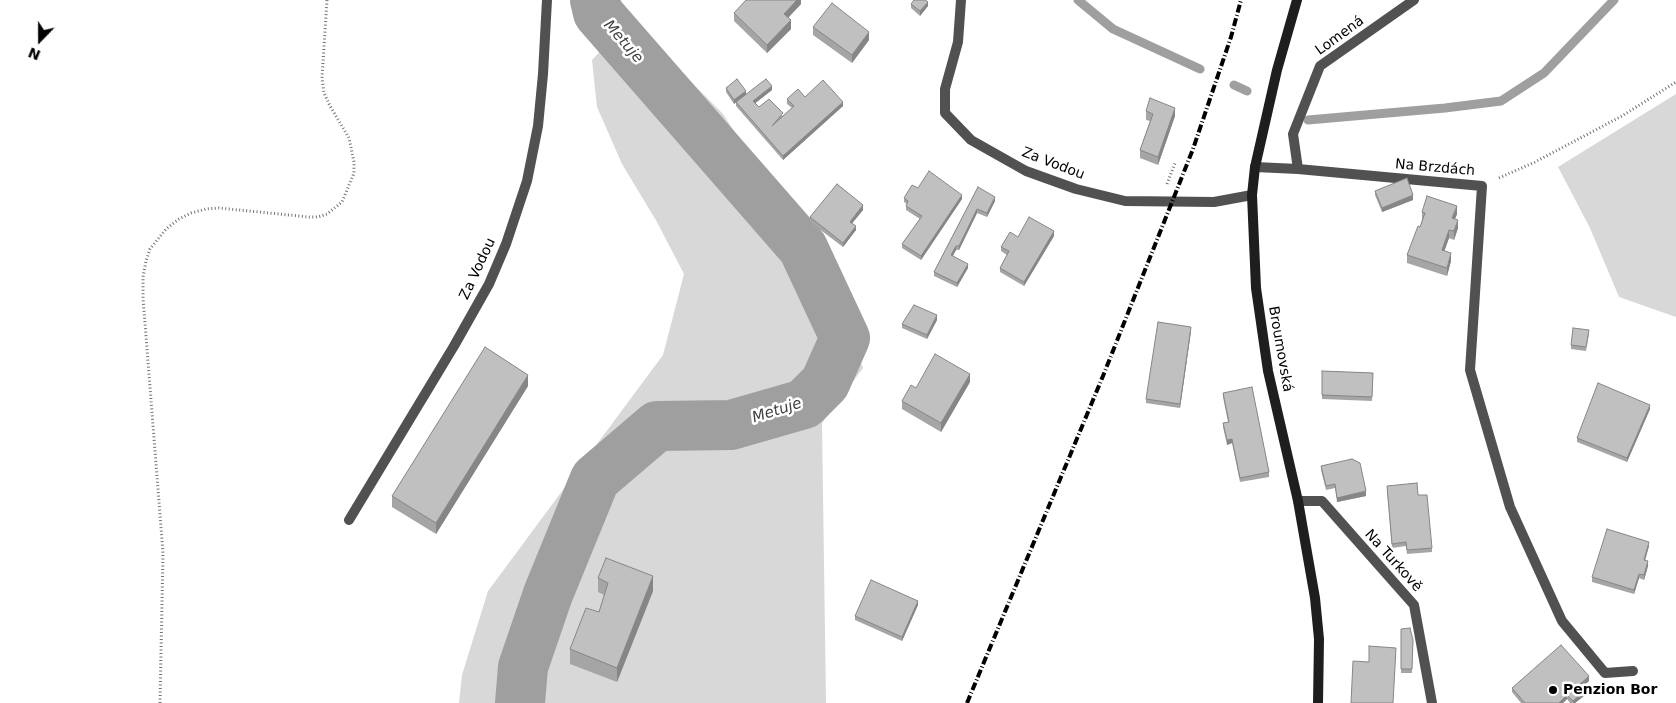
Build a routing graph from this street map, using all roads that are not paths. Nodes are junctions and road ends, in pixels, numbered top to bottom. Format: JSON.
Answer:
{"nodes":[{"id":1,"x":547,"y":0,"type":"edge"},
{"id":2,"x":961,"y":0,"type":"edge"},
{"id":3,"x":1297,"y":0,"type":"edge"},
{"id":4,"x":1414,"y":0,"type":"edge"},
{"id":5,"x":1255,"y":167,"type":"junction"},
{"id":6,"x":1298,"y":169,"type":"junction"},
{"id":7,"x":1252,"y":194,"type":"junction"},
{"id":8,"x":1298,"y":501,"type":"junction"},
{"id":9,"x":349,"y":520,"type":"dead end"},
{"id":10,"x":1633,"y":671,"type":"dead end"},
{"id":11,"x":1318,"y":703,"type":"edge"},
{"id":12,"x":1432,"y":703,"type":"edge"}],
"edges":[{"from":1,"to":9,"type":"street","name":"Za Vodou"},
{"from":2,"to":7,"type":"street","name":"Za Vodou"},
{"from":3,"to":5,"type":"main road","name":"Broumovská"},
{"from":4,"to":6,"type":"street","name":"Lomená"},
{"from":5,"to":6,"type":"street","name":"Na Brzdách"},
{"from":5,"to":7,"type":"main road","name":"Broumovská"},
{"from":6,"to":10,"type":"street","name":"Na Brzdách"},
{"from":7,"to":8,"type":"main road","name":"Broumovská"},
{"from":8,"to":11,"type":"main road","name":"Broumovská"},
{"from":8,"to":12,"type":"street","name":"Na Turkově"}]}
